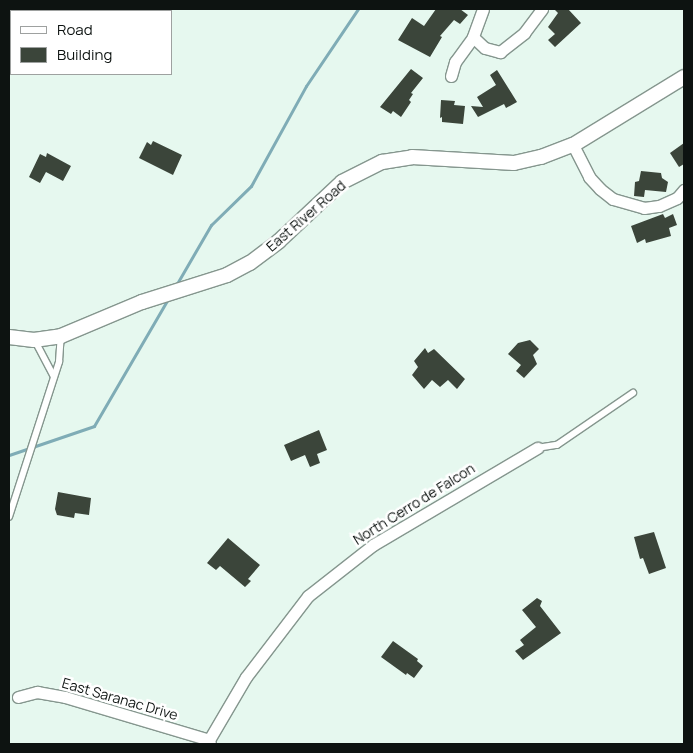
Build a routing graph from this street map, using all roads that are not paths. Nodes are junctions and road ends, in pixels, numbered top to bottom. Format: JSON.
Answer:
{"nodes":[{"id":1,"x":483,"y":9,"type":"edge"},
{"id":2,"x":542,"y":9,"type":"edge"},
{"id":3,"x":472,"y":38,"type":"junction"},
{"id":4,"x":451,"y":76,"type":"dead end"},
{"id":5,"x":684,"y":77,"type":"edge"},
{"id":6,"x":573,"y":145,"type":"junction"},
{"id":7,"x":684,"y":190,"type":"edge"},
{"id":8,"x":61,"y":336,"type":"junction"},
{"id":9,"x":9,"y":337,"type":"edge"},
{"id":10,"x":34,"y":340,"type":"junction"},
{"id":11,"x":54,"y":376,"type":"junction"},
{"id":12,"x":633,"y":392,"type":"dead end"},
{"id":13,"x":537,"y":448,"type":"joint"},
{"id":14,"x":9,"y":517,"type":"edge"},
{"id":15,"x":13,"y":698,"type":"edge"},
{"id":16,"x":210,"y":742,"type":"edge"}],
"edges":[{"from":1,"to":3,"type":"street"},
{"from":2,"to":3,"type":"street"},
{"from":3,"to":4,"type":"street"},
{"from":5,"to":6,"type":"street","name":"East River Road"},
{"from":6,"to":7,"type":"street"},
{"from":6,"to":8,"type":"street","name":"East River Road"},
{"from":8,"to":10,"type":"street","name":"East River Road"},
{"from":8,"to":11,"type":"lane"},
{"from":9,"to":10,"type":"street","name":"East River Road"},
{"from":10,"to":11,"type":"lane"},
{"from":11,"to":14,"type":"lane"},
{"from":12,"to":13,"type":"lane"},
{"from":13,"to":16,"type":"street","name":"North Cerro de Falcon"},
{"from":15,"to":16,"type":"street","name":"East Saranac Drive"}]}
